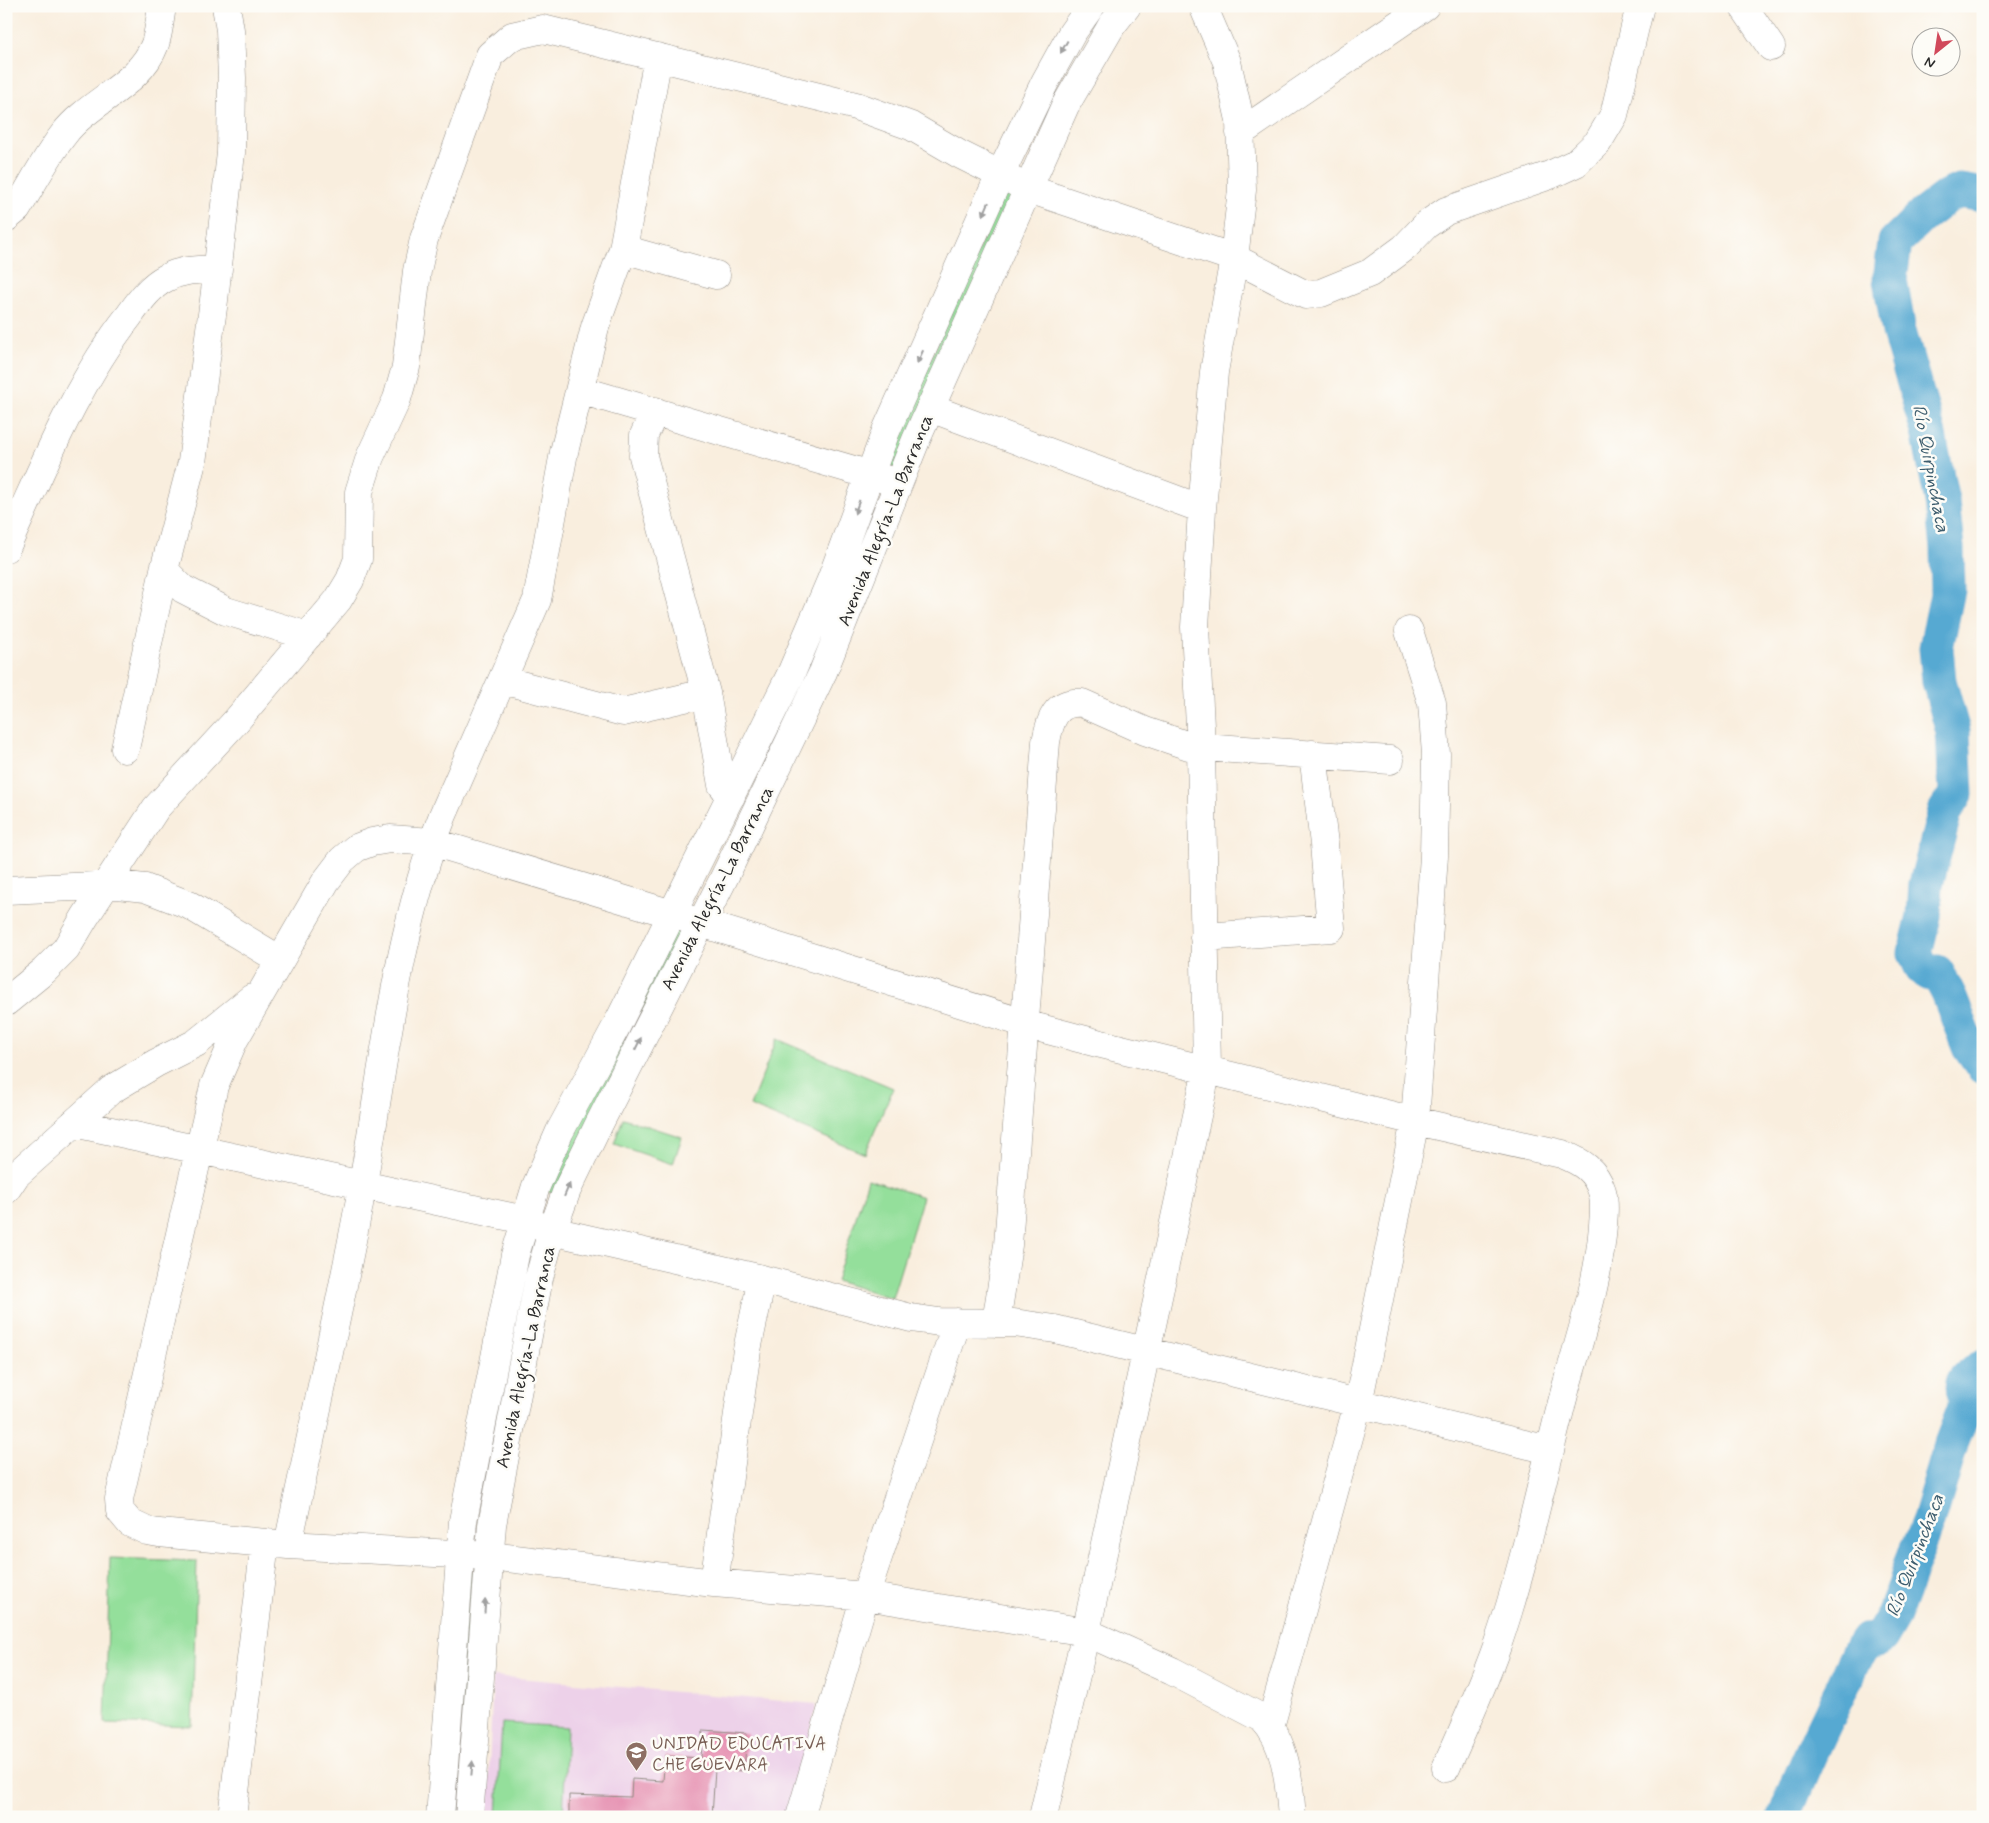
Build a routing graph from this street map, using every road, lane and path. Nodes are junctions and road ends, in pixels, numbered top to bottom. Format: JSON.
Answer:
{"nodes":[{"id":1,"x":162,"y":6,"type":"edge"},
{"id":2,"x":226,"y":6,"type":"edge"},
{"id":3,"x":1091,"y":6,"type":"edge"},
{"id":4,"x":1127,"y":6,"type":"edge"},
{"id":5,"x":1203,"y":6,"type":"edge"},
{"id":6,"x":1425,"y":6,"type":"edge"},
{"id":7,"x":1640,"y":6,"type":"edge"},
{"id":8,"x":1743,"y":6,"type":"edge"},
{"id":9,"x":1771,"y":47,"type":"dead end"},
{"id":10,"x":658,"y":57,"type":"junction"},
{"id":11,"x":1240,"y":133,"type":"junction"},
{"id":12,"x":1000,"y":175,"type":"junction"},
{"id":13,"x":1029,"y":189,"type":"junction"},
{"id":14,"x":6,"y":218,"type":"edge"},
{"id":15,"x":622,"y":249,"type":"junction"},
{"id":16,"x":1234,"y":258,"type":"junction"},
{"id":17,"x":218,"y":270,"type":"junction"},
{"id":18,"x":716,"y":275,"type":"dead end"},
{"id":19,"x":580,"y":390,"type":"junction"},
{"id":20,"x":930,"y":408,"type":"junction"},
{"id":21,"x":655,"y":411,"type":"junction"},
{"id":22,"x":869,"y":475,"type":"junction"},
{"id":23,"x":898,"y":483,"type":"junction"},
{"id":24,"x":1202,"y":509,"type":"junction"},
{"id":25,"x":6,"y":548,"type":"edge"},
{"id":26,"x":164,"y":570,"type":"junction"},
{"id":27,"x":1409,"y":631,"type":"dead end"},
{"id":28,"x":308,"y":636,"type":"junction"},
{"id":29,"x":502,"y":680,"type":"junction"},
{"id":30,"x":706,"y":693,"type":"junction"},
{"id":31,"x":1201,"y":747,"type":"junction"},
{"id":32,"x":125,"y":749,"type":"dead end"},
{"id":33,"x":1313,"y":754,"type":"junction"},
{"id":34,"x":1390,"y":760,"type":"dead end"},
{"id":35,"x":731,"y":796,"type":"junction"},
{"id":36,"x":432,"y":842,"type":"junction"},
{"id":37,"x":106,"y":885,"type":"junction"},
{"id":38,"x":6,"y":890,"type":"edge"},
{"id":39,"x":672,"y":914,"type":"junction"},
{"id":40,"x":700,"y":924,"type":"junction"},
{"id":41,"x":1204,"y":937,"type":"junction"},
{"id":42,"x":280,"y":960,"type":"junction"},
{"id":43,"x":264,"y":987,"type":"junction"},
{"id":44,"x":6,"y":1002,"type":"edge"},
{"id":45,"x":1024,"y":1023,"type":"junction"},
{"id":46,"x":1207,"y":1069,"type":"junction"},
{"id":47,"x":1415,"y":1121,"type":"junction"},
{"id":48,"x":74,"y":1123,"type":"junction"},
{"id":49,"x":199,"y":1150,"type":"junction"},
{"id":50,"x":362,"y":1184,"type":"junction"},
{"id":51,"x":6,"y":1190,"type":"edge"},
{"id":52,"x":525,"y":1220,"type":"junction"},
{"id":53,"x":552,"y":1231,"type":"junction"},
{"id":54,"x":762,"y":1279,"type":"junction"},
{"id":55,"x":956,"y":1322,"type":"junction"},
{"id":56,"x":996,"y":1323,"type":"junction"},
{"id":57,"x":1145,"y":1352,"type":"junction"},
{"id":58,"x":1358,"y":1404,"type":"junction"},
{"id":59,"x":1549,"y":1450,"type":"junction"},
{"id":60,"x":277,"y":1544,"type":"junction"},
{"id":61,"x":460,"y":1554,"type":"junction"},
{"id":62,"x":490,"y":1556,"type":"junction"},
{"id":63,"x":714,"y":1582,"type":"junction"},
{"id":64,"x":865,"y":1596,"type":"junction"},
{"id":65,"x":1086,"y":1632,"type":"junction"},
{"id":66,"x":1270,"y":1727,"type":"junction"},
{"id":67,"x":1446,"y":1768,"type":"dead end"},
{"id":68,"x":232,"y":1817,"type":"edge"},
{"id":69,"x":440,"y":1817,"type":"edge"},
{"id":70,"x":469,"y":1817,"type":"edge"},
{"id":71,"x":800,"y":1817,"type":"edge"},
{"id":72,"x":1043,"y":1817,"type":"edge"},
{"id":73,"x":1292,"y":1817,"type":"edge"}],
"edges":[{"from":1,"to":14,"type":"street"},
{"from":2,"to":17,"type":"street"},
{"from":3,"to":12,"type":"street","name":"Avenida Alegría-La Barranca","one_way":true},
{"from":4,"to":13,"type":"street","name":"Avenida Alegría-La Barranca"},
{"from":5,"to":11,"type":"street"},
{"from":6,"to":11,"type":"street"},
{"from":7,"to":16,"type":"street"},
{"from":8,"to":9,"type":"street"},
{"from":10,"to":12,"type":"street"},
{"from":10,"to":15,"type":"street"},
{"from":10,"to":28,"type":"street"},
{"from":11,"to":16,"type":"street"},
{"from":12,"to":13,"type":"street"},
{"from":12,"to":22,"type":"street","name":"Avenida Alegría-La Barranca","one_way":true},
{"from":13,"to":16,"type":"street"},
{"from":13,"to":20,"type":"street","name":"Avenida Alegría-La Barranca"},
{"from":15,"to":18,"type":"street"},
{"from":15,"to":19,"type":"street"},
{"from":16,"to":24,"type":"street"},
{"from":17,"to":25,"type":"street"},
{"from":17,"to":26,"type":"street"},
{"from":19,"to":21,"type":"street"},
{"from":19,"to":29,"type":"street"},
{"from":20,"to":23,"type":"street","name":"Avenida Alegría-La Barranca"},
{"from":20,"to":24,"type":"street"},
{"from":21,"to":22,"type":"street"},
{"from":21,"to":30,"type":"street"},
{"from":22,"to":23,"type":"street"},
{"from":22,"to":35,"type":"street","name":"Avenida Alegría-La Barranca","one_way":true},
{"from":23,"to":40,"type":"street","name":"Avenida Alegría-La Barranca"},
{"from":24,"to":31,"type":"street"},
{"from":26,"to":28,"type":"street"},
{"from":26,"to":32,"type":"street"},
{"from":27,"to":47,"type":"street"},
{"from":28,"to":37,"type":"street"},
{"from":29,"to":30,"type":"street"},
{"from":29,"to":36,"type":"street"},
{"from":30,"to":35,"type":"street"},
{"from":31,"to":33,"type":"street"},
{"from":31,"to":41,"type":"street"},
{"from":31,"to":45,"type":"street"},
{"from":33,"to":34,"type":"street"},
{"from":33,"to":41,"type":"street"},
{"from":35,"to":39,"type":"street","name":"Avenida Alegría-La Barranca"},
{"from":36,"to":39,"type":"street"},
{"from":36,"to":42,"type":"street"},
{"from":36,"to":50,"type":"street"},
{"from":37,"to":38,"type":"street"},
{"from":37,"to":42,"type":"street"},
{"from":37,"to":44,"type":"street"},
{"from":39,"to":40,"type":"street"},
{"from":39,"to":52,"type":"street","name":"Avenida Alegría-La Barranca"},
{"from":40,"to":45,"type":"street"},
{"from":53,"to":40,"type":"street","name":"Avenida Alegría-La Barranca","one_way":true},
{"from":41,"to":46,"type":"street"},
{"from":42,"to":43,"type":"street"},
{"from":43,"to":48,"type":"street"},
{"from":43,"to":49,"type":"street"},
{"from":45,"to":46,"type":"street"},
{"from":45,"to":56,"type":"street"},
{"from":46,"to":47,"type":"street"},
{"from":46,"to":57,"type":"street"},
{"from":47,"to":58,"type":"street"},
{"from":47,"to":59,"type":"street"},
{"from":48,"to":49,"type":"street"},
{"from":48,"to":51,"type":"street"},
{"from":49,"to":50,"type":"street"},
{"from":49,"to":60,"type":"street"},
{"from":50,"to":52,"type":"street"},
{"from":50,"to":60,"type":"street"},
{"from":52,"to":53,"type":"street"},
{"from":52,"to":61,"type":"street","name":"Avenida Alegría-La Barranca"},
{"from":53,"to":54,"type":"street"},
{"from":53,"to":62,"type":"street","name":"Avenida Alegría-La Barranca"},
{"from":54,"to":55,"type":"street"},
{"from":54,"to":63,"type":"street"},
{"from":55,"to":56,"type":"street"},
{"from":55,"to":64,"type":"street"},
{"from":56,"to":57,"type":"street"},
{"from":57,"to":58,"type":"street"},
{"from":57,"to":65,"type":"street"},
{"from":58,"to":59,"type":"street"},
{"from":58,"to":66,"type":"street"},
{"from":59,"to":67,"type":"street"},
{"from":60,"to":61,"type":"street"},
{"from":60,"to":68,"type":"street"},
{"from":61,"to":62,"type":"street"},
{"from":61,"to":69,"type":"street","name":"Avenida Alegría-La Barranca"},
{"from":62,"to":63,"type":"street"},
{"from":70,"to":62,"type":"street","name":"Avenida Alegría-La Barranca","one_way":true},
{"from":63,"to":64,"type":"street"},
{"from":64,"to":65,"type":"street"},
{"from":64,"to":71,"type":"street"},
{"from":65,"to":66,"type":"street"},
{"from":65,"to":72,"type":"street"},
{"from":66,"to":73,"type":"street"}]}
